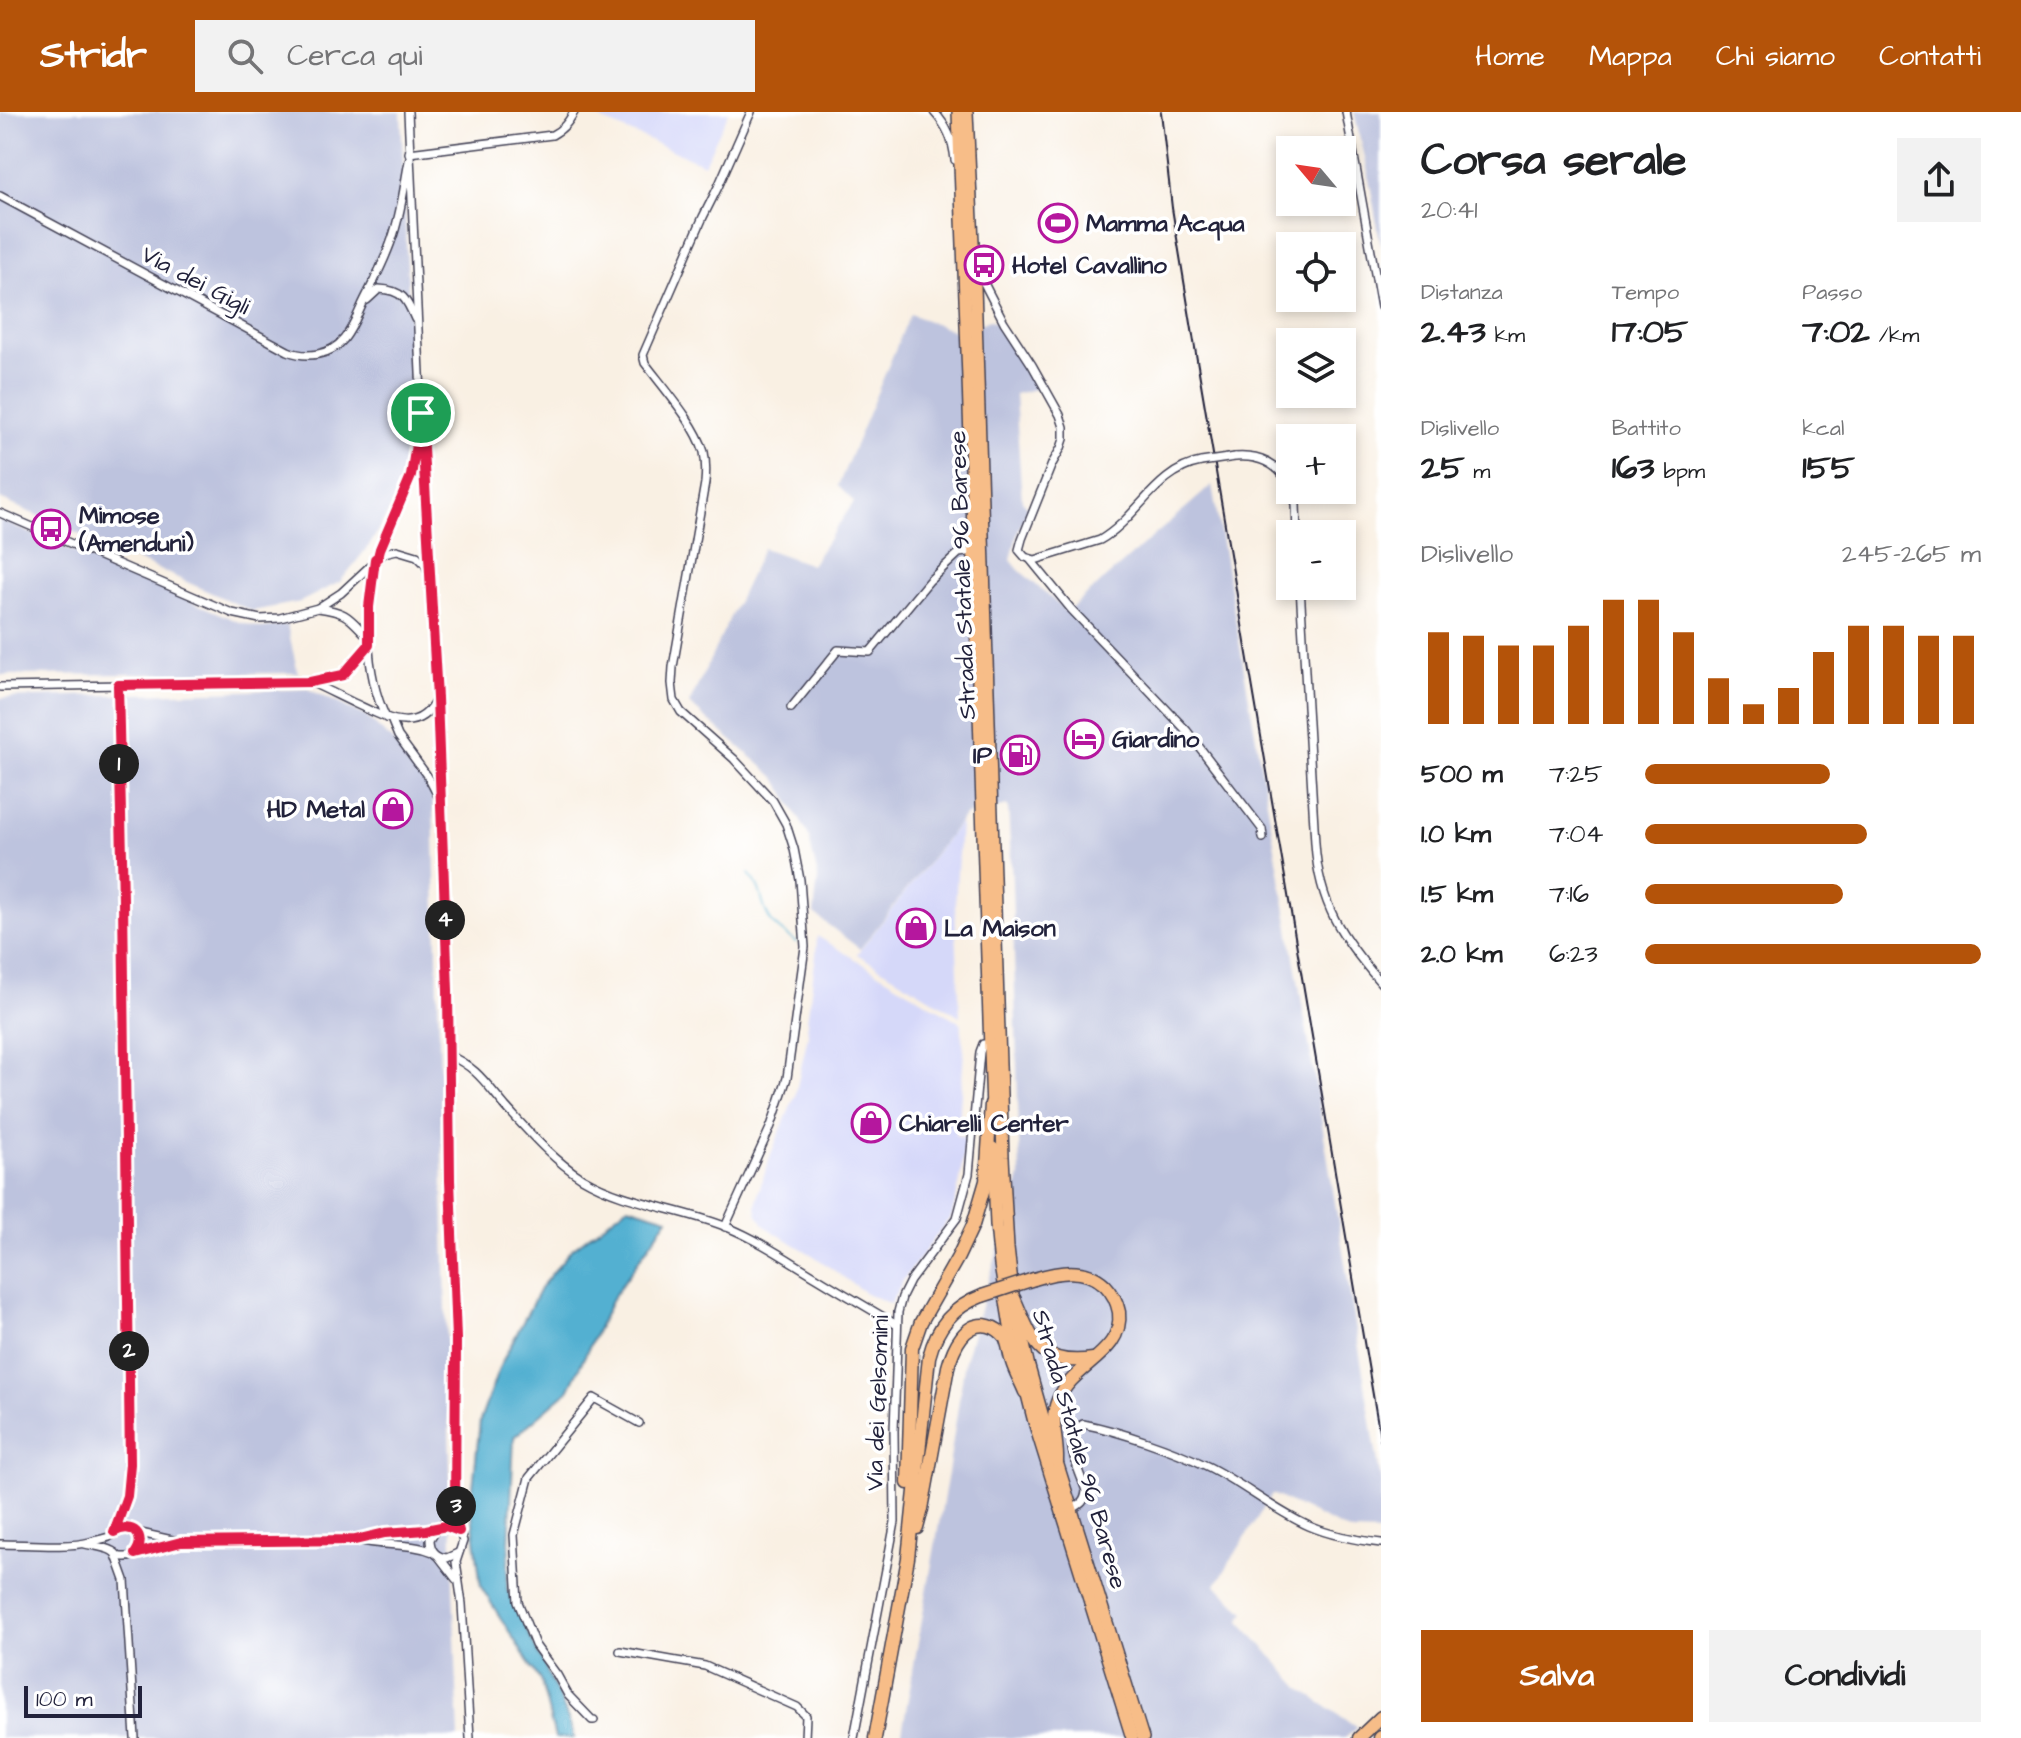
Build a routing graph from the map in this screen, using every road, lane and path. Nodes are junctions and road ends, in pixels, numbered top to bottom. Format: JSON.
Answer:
{"nodes":[{"id":1,"x":408,"y":112,"type":"edge"},
{"id":2,"x":574,"y":112,"type":"edge"},
{"id":3,"x":751,"y":112,"type":"edge"},
{"id":4,"x":934,"y":112,"type":"edge"},
{"id":5,"x":958,"y":112,"type":"edge"},
{"id":6,"x":967,"y":112,"type":"edge"},
{"id":7,"x":1346,"y":112,"type":"edge"},
{"id":8,"x":409,"y":157,"type":"junction"},
{"id":9,"x":0,"y":196,"type":"edge"},
{"id":10,"x":963,"y":236,"type":"junction"},
{"id":11,"x":978,"y":256,"type":"junction"},
{"id":12,"x":982,"y":270,"type":"junction"},
{"id":13,"x":975,"y":286,"type":"junction"},
{"id":14,"x":1381,"y":304,"type":"edge"},
{"id":15,"x":361,"y":308,"type":"junction"},
{"id":16,"x":417,"y":324,"type":"junction"},
{"id":17,"x":421,"y":413,"type":"junction"},
{"id":18,"x":1276,"y":469,"type":"edge"},
{"id":19,"x":0,"y":513,"type":"edge"},
{"id":20,"x":974,"y":551,"type":"junction"},
{"id":21,"x":376,"y":558,"type":"junction"},
{"id":22,"x":1030,"y":559,"type":"junction"},
{"id":23,"x":430,"y":575,"type":"junction"},
{"id":24,"x":1301,"y":600,"type":"edge"},
{"id":25,"x":318,"y":608,"type":"junction"},
{"id":26,"x":369,"y":642,"type":"junction"},
{"id":27,"x":310,"y":682,"type":"junction"},
{"id":28,"x":118,"y":685,"type":"junction"},
{"id":29,"x":0,"y":687,"type":"edge"},
{"id":30,"x":437,"y":698,"type":"junction"},
{"id":31,"x":791,"y":708,"type":"dead end"},
{"id":32,"x":388,"y":719,"type":"junction"},
{"id":33,"x":441,"y":802,"type":"junction"},
{"id":34,"x":1263,"y":838,"type":"dead end"},
{"id":35,"x":1381,"y":983,"type":"edge"},
{"id":36,"x":990,"y":1044,"type":"junction"},
{"id":37,"x":448,"y":1055,"type":"junction"},
{"id":38,"x":991,"y":1104,"type":"junction"},
{"id":39,"x":725,"y":1227,"type":"junction"},
{"id":40,"x":1014,"y":1298,"type":"junction"},
{"id":41,"x":897,"y":1325,"type":"junction"},
{"id":42,"x":1093,"y":1359,"type":"junction"},
{"id":43,"x":1025,"y":1392,"type":"junction"},
{"id":44,"x":639,"y":1423,"type":"dead end"},
{"id":45,"x":1057,"y":1461,"type":"junction"},
{"id":46,"x":457,"y":1491,"type":"junction"},
{"id":47,"x":1072,"y":1509,"type":"junction"},
{"id":48,"x":439,"y":1527,"type":"junction"},
{"id":49,"x":911,"y":1530,"type":"junction"},
{"id":50,"x":459,"y":1531,"type":"junction"},
{"id":51,"x":136,"y":1532,"type":"junction"},
{"id":52,"x":113,"y":1534,"type":"junction"},
{"id":53,"x":355,"y":1540,"type":"junction"},
{"id":54,"x":181,"y":1542,"type":"junction"},
{"id":55,"x":1381,"y":1543,"type":"edge"},
{"id":56,"x":0,"y":1544,"type":"edge"},
{"id":57,"x":83,"y":1544,"type":"junction"},
{"id":58,"x":460,"y":1551,"type":"junction"},
{"id":59,"x":114,"y":1553,"type":"junction"},
{"id":60,"x":135,"y":1554,"type":"junction"},
{"id":61,"x":436,"y":1554,"type":"junction"},
{"id":62,"x":908,"y":1558,"type":"junction"},
{"id":63,"x":457,"y":1580,"type":"junction"},
{"id":64,"x":620,"y":1651,"type":"dead end"},
{"id":65,"x":1381,"y":1717,"type":"edge"},
{"id":66,"x":594,"y":1720,"type":"dead end"},
{"id":67,"x":135,"y":1738,"type":"edge"},
{"id":68,"x":470,"y":1738,"type":"edge"},
{"id":69,"x":805,"y":1738,"type":"edge"},
{"id":70,"x":854,"y":1738,"type":"edge"},
{"id":71,"x":875,"y":1738,"type":"edge"},
{"id":72,"x":1132,"y":1738,"type":"edge"},
{"id":73,"x":1143,"y":1738,"type":"edge"},
{"id":74,"x":1359,"y":1738,"type":"edge"}],
"edges":[{"from":1,"to":8,"type":"street"},
{"from":2,"to":8,"type":"street"},
{"from":3,"to":39,"type":"street"},
{"from":4,"to":10,"type":"street"},
{"from":5,"to":10,"type":"main road","name":"Strada Statale 96 Barese"},
{"from":6,"to":11,"type":"main road","name":"Strada Statale 96 Barese"},
{"from":7,"to":14,"type":"street"},
{"from":8,"to":15,"type":"street","name":"Via dei Gigli"},
{"from":8,"to":16,"type":"street"},
{"from":9,"to":15,"type":"street","name":"Via dei Gigli"},
{"from":10,"to":20,"type":"main road","name":"Strada Statale 96 Barese"},
{"from":11,"to":12,"type":"main road"},
{"from":11,"to":13,"type":"main road","name":"Strada Statale 96 Barese"},
{"from":12,"to":13,"type":"main road"},
{"from":12,"to":22,"type":"street"},
{"from":13,"to":40,"type":"main road","name":"Strada Statale 96 Barese"},
{"from":15,"to":16,"type":"street"},
{"from":16,"to":17,"type":"street"},
{"from":17,"to":21,"type":"street"},
{"from":17,"to":23,"type":"street"},
{"from":18,"to":22,"type":"street","bridge":true},
{"from":19,"to":25,"type":"street"},
{"from":20,"to":31,"type":"street"},
{"from":20,"to":36,"type":"main road","name":"Strada Statale 96 Barese"},
{"from":21,"to":23,"type":"street"},
{"from":21,"to":25,"type":"street"},
{"from":21,"to":26,"type":"street"},
{"from":22,"to":34,"type":"street"},
{"from":23,"to":30,"type":"street"},
{"from":24,"to":35,"type":"street"},
{"from":25,"to":26,"type":"street"},
{"from":26,"to":27,"type":"street"},
{"from":26,"to":32,"type":"street"},
{"from":27,"to":28,"type":"street"},
{"from":27,"to":32,"type":"street"},
{"from":28,"to":29,"type":"street"},
{"from":28,"to":52,"type":"street"},
{"from":30,"to":32,"type":"street"},
{"from":30,"to":33,"type":"street"},
{"from":32,"to":33,"type":"street"},
{"from":33,"to":37,"type":"street"},
{"from":36,"to":38,"type":"main road","name":"Strada Statale 96 Barese"},
{"from":36,"to":41,"type":"street","name":"Via dei Gelsomini"},
{"from":37,"to":39,"type":"street"},
{"from":37,"to":46,"type":"street"},
{"from":38,"to":43,"type":"main road","name":"Strada Statale 96 Barese"},
{"from":38,"to":49,"type":"highway"},
{"from":39,"to":41,"type":"street"},
{"from":40,"to":42,"type":"highway"},
{"from":40,"to":45,"type":"main road","name":"Strada Statale 96 Barese"},
{"from":41,"to":70,"type":"street","name":"Via dei Gelsomini"},
{"from":42,"to":45,"type":"highway"},
{"from":42,"to":49,"type":"highway","bridge":true},
{"from":43,"to":62,"type":"highway"},
{"from":43,"to":72,"type":"main road","name":"Strada Statale 96 Barese"},
{"from":44,"to":66,"type":"street"},
{"from":45,"to":47,"type":"main road","name":"Strada Statale 96 Barese"},
{"from":46,"to":48,"type":"street"},
{"from":46,"to":50,"type":"street"},
{"from":47,"to":55,"type":"street"},
{"from":47,"to":73,"type":"main road","name":"Strada Statale 96 Barese"},
{"from":48,"to":50,"type":"street"},
{"from":48,"to":53,"type":"street"},
{"from":48,"to":61,"type":"street"},
{"from":49,"to":62,"type":"highway"},
{"from":50,"to":58,"type":"street"},
{"from":51,"to":52,"type":"street"},
{"from":51,"to":54,"type":"street"},
{"from":51,"to":60,"type":"street"},
{"from":52,"to":57,"type":"street"},
{"from":52,"to":59,"type":"street"},
{"from":53,"to":54,"type":"street"},
{"from":53,"to":61,"type":"street"},
{"from":54,"to":60,"type":"street"},
{"from":56,"to":57,"type":"street"},
{"from":57,"to":59,"type":"street"},
{"from":58,"to":61,"type":"street"},
{"from":58,"to":63,"type":"street"},
{"from":59,"to":60,"type":"street"},
{"from":59,"to":67,"type":"street"},
{"from":61,"to":63,"type":"street"},
{"from":62,"to":71,"type":"highway"},
{"from":63,"to":68,"type":"street"},
{"from":64,"to":69,"type":"street"},
{"from":65,"to":74,"type":"highway"}]}
